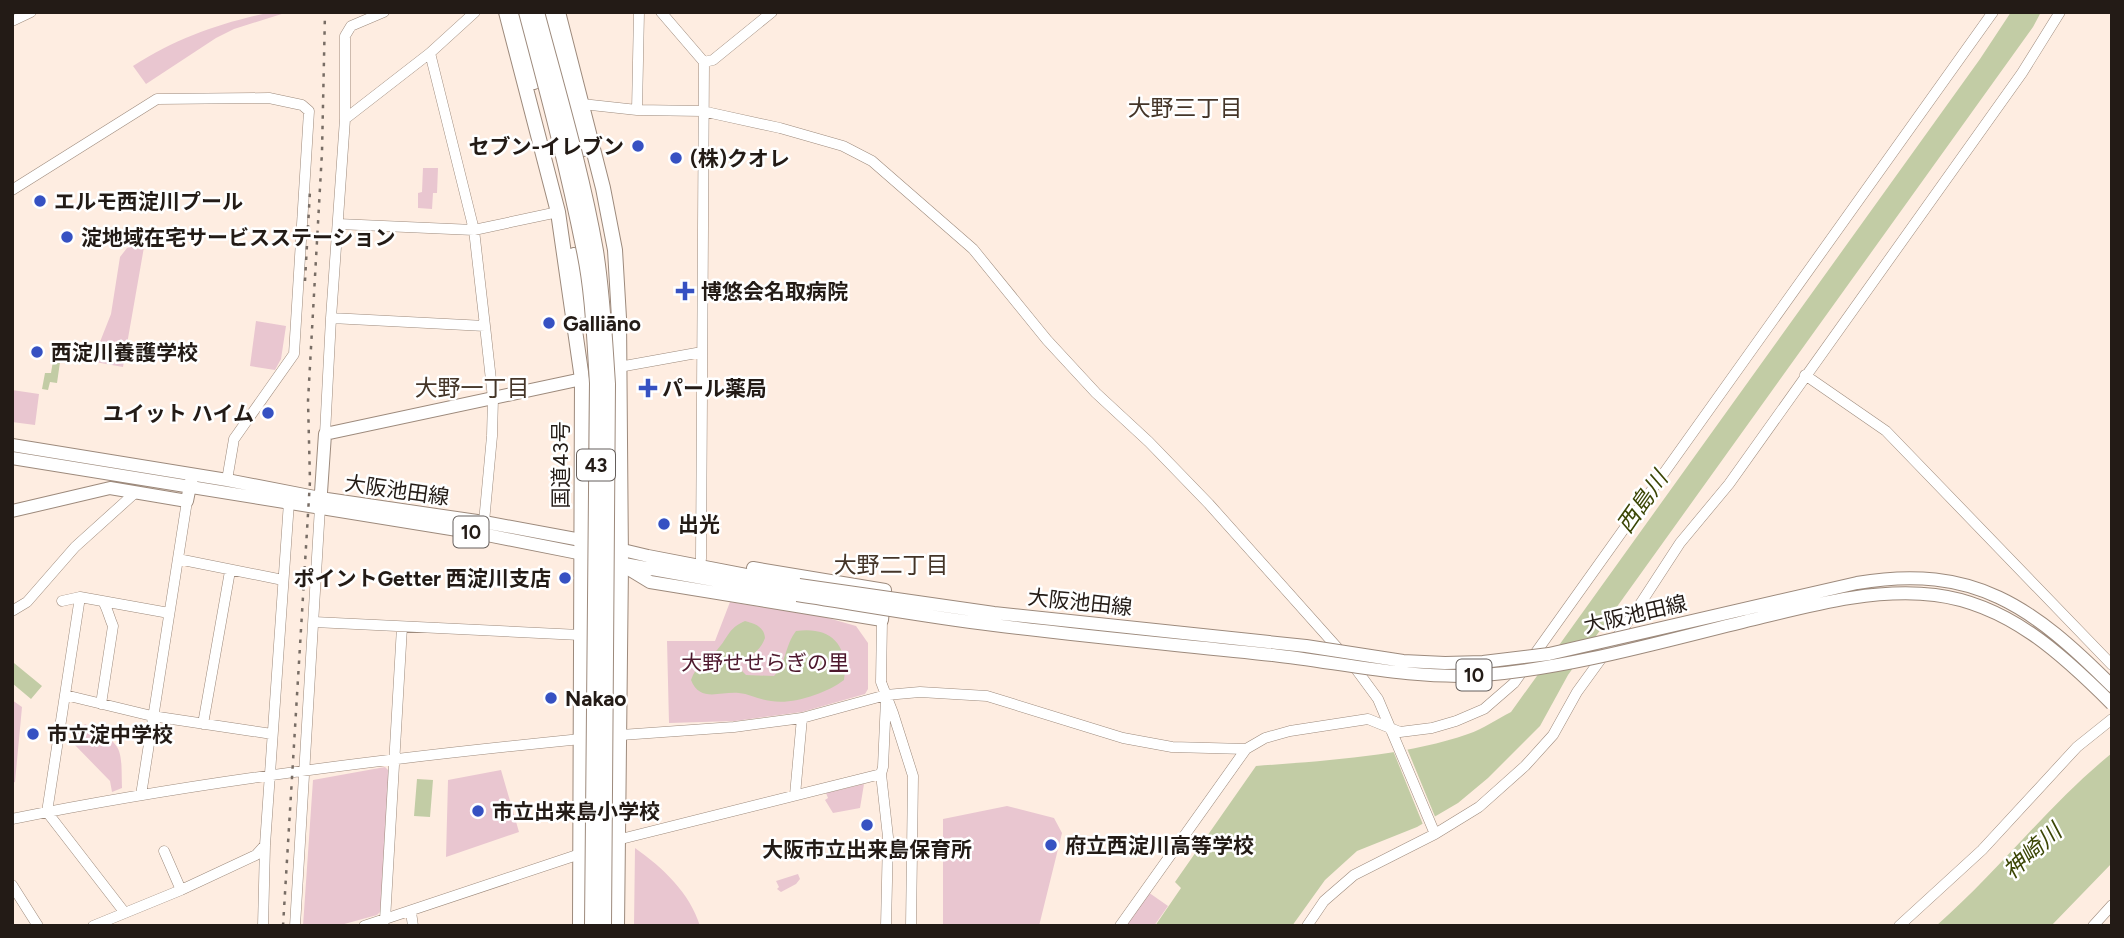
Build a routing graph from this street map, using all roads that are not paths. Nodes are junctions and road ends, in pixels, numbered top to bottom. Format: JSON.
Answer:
{"nodes":[{"id":1,"x":31,"y":12,"type":"edge"},
{"id":2,"x":384,"y":12,"type":"edge"},
{"id":3,"x":475,"y":12,"type":"edge"},
{"id":4,"x":506,"y":12,"type":"edge"},
{"id":5,"x":516,"y":12,"type":"edge"},
{"id":6,"x":526,"y":12,"type":"edge"},
{"id":7,"x":537,"y":12,"type":"edge"},
{"id":8,"x":546,"y":12,"type":"edge"},
{"id":9,"x":558,"y":12,"type":"edge"},
{"id":10,"x":639,"y":12,"type":"edge"},
{"id":11,"x":661,"y":12,"type":"edge"},
{"id":12,"x":772,"y":12,"type":"edge"},
{"id":13,"x":1993,"y":12,"type":"edge"},
{"id":14,"x":2060,"y":12,"type":"edge"},
{"id":15,"x":12,"y":22,"type":"edge"},
{"id":16,"x":430,"y":53,"type":"junction"},
{"id":17,"x":704,"y":62,"type":"junction"},
{"id":18,"x":582,"y":104,"type":"junction"},
{"id":19,"x":637,"y":110,"type":"junction"},
{"id":20,"x":702,"y":111,"type":"junction"},
{"id":21,"x":345,"y":119,"type":"junction"},
{"id":22,"x":12,"y":190,"type":"edge"},
{"id":23,"x":558,"y":212,"type":"junction"},
{"id":24,"x":338,"y":224,"type":"junction"},
{"id":25,"x":474,"y":230,"type":"junction"},
{"id":26,"x":331,"y":318,"type":"junction"},
{"id":27,"x":619,"y":318,"type":"junction"},
{"id":28,"x":485,"y":326,"type":"junction"},
{"id":29,"x":702,"y":352,"type":"junction"},
{"id":30,"x":619,"y":367,"type":"junction"},
{"id":31,"x":1805,"y":375,"type":"junction"},
{"id":32,"x":582,"y":379,"type":"junction"},
{"id":33,"x":493,"y":398,"type":"junction"},
{"id":34,"x":325,"y":434,"type":"junction"},
{"id":35,"x":12,"y":445,"type":"edge"},
{"id":36,"x":12,"y":458,"type":"edge"},
{"id":37,"x":227,"y":480,"type":"junction"},
{"id":38,"x":191,"y":481,"type":"junction"},
{"id":39,"x":136,"y":492,"type":"junction"},
{"id":40,"x":187,"y":501,"type":"junction"},
{"id":41,"x":289,"y":502,"type":"junction"},
{"id":42,"x":320,"y":502,"type":"junction"},
{"id":43,"x":12,"y":510,"type":"edge"},
{"id":44,"x":484,"y":522,"type":"junction"},
{"id":45,"x":581,"y":546,"type":"junction"},
{"id":46,"x":648,"y":556,"type":"junction"},
{"id":47,"x":621,"y":558,"type":"junction"},
{"id":48,"x":178,"y":559,"type":"junction"},
{"id":49,"x":701,"y":559,"type":"junction"},
{"id":50,"x":230,"y":570,"type":"junction"},
{"id":51,"x":283,"y":580,"type":"junction"},
{"id":52,"x":798,"y":590,"type":"junction"},
{"id":53,"x":80,"y":597,"type":"junction"},
{"id":54,"x":62,"y":601,"type":"dead end"},
{"id":55,"x":103,"y":601,"type":"junction"},
{"id":56,"x":12,"y":611,"type":"edge"},
{"id":57,"x":169,"y":613,"type":"junction"},
{"id":58,"x":882,"y":620,"type":"junction"},
{"id":59,"x":314,"y":622,"type":"junction"},
{"id":60,"x":402,"y":627,"type":"junction"},
{"id":61,"x":580,"y":635,"type":"junction"},
{"id":62,"x":2112,"y":665,"type":"edge"},
{"id":63,"x":2112,"y":686,"type":"edge"},
{"id":64,"x":65,"y":695,"type":"junction"},
{"id":65,"x":886,"y":695,"type":"junction"},
{"id":66,"x":101,"y":704,"type":"junction"},
{"id":67,"x":2112,"y":704,"type":"edge"},
{"id":68,"x":152,"y":716,"type":"junction"},
{"id":69,"x":802,"y":718,"type":"junction"},
{"id":70,"x":2112,"y":719,"type":"edge"},
{"id":71,"x":203,"y":724,"type":"junction"},
{"id":72,"x":1391,"y":728,"type":"junction"},
{"id":73,"x":272,"y":734,"type":"junction"},
{"id":74,"x":621,"y":735,"type":"junction"},
{"id":75,"x":582,"y":739,"type":"junction"},
{"id":76,"x":1246,"y":749,"type":"junction"},
{"id":77,"x":394,"y":758,"type":"junction"},
{"id":78,"x":304,"y":772,"type":"junction"},
{"id":79,"x":881,"y":774,"type":"junction"},
{"id":80,"x":270,"y":775,"type":"junction"},
{"id":81,"x":141,"y":795,"type":"junction"},
{"id":82,"x":795,"y":795,"type":"junction"},
{"id":83,"x":47,"y":812,"type":"junction"},
{"id":84,"x":12,"y":818,"type":"edge"},
{"id":85,"x":1433,"y":830,"type":"junction"},
{"id":86,"x":617,"y":839,"type":"junction"},
{"id":87,"x":265,"y":845,"type":"junction"},
{"id":88,"x":164,"y":851,"type":"dead end"},
{"id":89,"x":580,"y":854,"type":"junction"},
{"id":90,"x":12,"y":886,"type":"edge"},
{"id":91,"x":181,"y":890,"type":"junction"},
{"id":92,"x":2112,"y":905,"type":"edge"},
{"id":93,"x":411,"y":912,"type":"junction"},
{"id":94,"x":125,"y":913,"type":"junction"},
{"id":95,"x":385,"y":920,"type":"junction"},
{"id":96,"x":583,"y":924,"type":"edge"},
{"id":97,"x":38,"y":926,"type":"edge"},
{"id":98,"x":93,"y":926,"type":"edge"},
{"id":99,"x":263,"y":926,"type":"edge"},
{"id":100,"x":295,"y":926,"type":"edge"},
{"id":101,"x":364,"y":926,"type":"edge"},
{"id":102,"x":413,"y":926,"type":"edge"},
{"id":103,"x":604,"y":926,"type":"edge"},
{"id":104,"x":619,"y":926,"type":"edge"},
{"id":105,"x":886,"y":926,"type":"edge"},
{"id":106,"x":911,"y":926,"type":"edge"},
{"id":107,"x":1120,"y":926,"type":"edge"},
{"id":108,"x":1307,"y":926,"type":"edge"},
{"id":109,"x":1899,"y":926,"type":"edge"},
{"id":110,"x":2093,"y":926,"type":"edge"}],
"edges":[{"from":1,"to":15,"type":"street"},
{"from":2,"to":21,"type":"street"},
{"from":3,"to":16,"type":"street"},
{"from":4,"to":23,"type":"highway","name":"国道43号","number":"43"},
{"from":5,"to":32,"type":"highway"},
{"from":6,"to":96,"type":"highway","name":"国道43号","number":"43","bridge":true},
{"from":7,"to":103,"type":"highway","number":"43","bridge":true},
{"from":8,"to":27,"type":"highway"},
{"from":9,"to":18,"type":"highway","number":"43"},
{"from":10,"to":19,"type":"street"},
{"from":11,"to":17,"type":"street"},
{"from":12,"to":17,"type":"street"},
{"from":13,"to":72,"type":"street"},
{"from":14,"to":31,"type":"street"},
{"from":16,"to":21,"type":"street"},
{"from":16,"to":25,"type":"street"},
{"from":17,"to":20,"type":"street"},
{"from":18,"to":19,"type":"street"},
{"from":18,"to":27,"type":"highway","number":"43"},
{"from":19,"to":20,"type":"street"},
{"from":20,"to":29,"type":"street"},
{"from":20,"to":72,"type":"street"},
{"from":21,"to":24,"type":"street"},
{"from":22,"to":37,"type":"street"},
{"from":23,"to":25,"type":"street"},
{"from":23,"to":32,"type":"highway","name":"国道43号","number":"43"},
{"from":24,"to":25,"type":"street"},
{"from":24,"to":26,"type":"street"},
{"from":25,"to":28,"type":"street"},
{"from":26,"to":28,"type":"street"},
{"from":26,"to":34,"type":"street"},
{"from":27,"to":30,"type":"highway","number":"43"},
{"from":28,"to":33,"type":"street"},
{"from":29,"to":30,"type":"street"},
{"from":29,"to":49,"type":"street"},
{"from":30,"to":47,"type":"highway","number":"43"},
{"from":31,"to":62,"type":"street"},
{"from":31,"to":85,"type":"street"},
{"from":32,"to":33,"type":"main road"},
{"from":32,"to":45,"type":"highway","name":"国道43号","number":"43"},
{"from":33,"to":34,"type":"main road"},
{"from":33,"to":44,"type":"street"},
{"from":34,"to":42,"type":"main road"},
{"from":35,"to":38,"type":"main road","name":"大阪池田線","number":"10"},
{"from":36,"to":38,"type":"main road","name":"大阪池田線","number":"10"},
{"from":37,"to":38,"type":"main road","name":"大阪池田線","number":"10"},
{"from":37,"to":42,"type":"main road","name":"大阪池田線","number":"10"},
{"from":38,"to":40,"type":"main road"},
{"from":38,"to":41,"type":"main road","name":"大阪池田線","number":"10"},
{"from":39,"to":40,"type":"main road"},
{"from":39,"to":43,"type":"main road"},
{"from":39,"to":56,"type":"street"},
{"from":40,"to":48,"type":"street"},
{"from":41,"to":42,"type":"main road","name":"大阪池田線","number":"10"},
{"from":41,"to":51,"type":"street"},
{"from":42,"to":44,"type":"main road","name":"大阪池田線","number":"10"},
{"from":42,"to":45,"type":"main road","name":"大阪池田線","number":"10"},
{"from":42,"to":59,"type":"street"},
{"from":44,"to":45,"type":"main road","name":"大阪池田線","number":"10"},
{"from":45,"to":47,"type":"main road","name":"大阪池田線","number":"10"},
{"from":45,"to":61,"type":"highway","name":"国道43号","number":"43"},
{"from":46,"to":47,"type":"main road","name":"大阪池田線","number":"10"},
{"from":46,"to":49,"type":"main road"},
{"from":46,"to":52,"type":"main road","name":"大阪池田線","number":"10"},
{"from":47,"to":52,"type":"main road","name":"大阪池田線","number":"10"},
{"from":47,"to":58,"type":"main road"},
{"from":47,"to":74,"type":"highway","number":"43"},
{"from":48,"to":50,"type":"street"},
{"from":48,"to":57,"type":"street"},
{"from":49,"to":58,"type":"main road"},
{"from":50,"to":51,"type":"street"},
{"from":50,"to":71,"type":"street"},
{"from":51,"to":73,"type":"street"},
{"from":52,"to":63,"type":"main road","name":"大阪池田線","number":"10","bridge":true},
{"from":52,"to":67,"type":"main road","name":"大阪池田線","number":"10","bridge":true},
{"from":53,"to":54,"type":"street"},
{"from":53,"to":55,"type":"street"},
{"from":53,"to":64,"type":"street"},
{"from":55,"to":57,"type":"street"},
{"from":55,"to":66,"type":"street"},
{"from":57,"to":68,"type":"street"},
{"from":58,"to":65,"type":"street"},
{"from":59,"to":60,"type":"street"},
{"from":59,"to":78,"type":"street"},
{"from":60,"to":61,"type":"street"},
{"from":60,"to":77,"type":"street"},
{"from":61,"to":75,"type":"highway","name":"国道43号","number":"43"},
{"from":64,"to":66,"type":"street"},
{"from":64,"to":83,"type":"street"},
{"from":65,"to":69,"type":"street"},
{"from":65,"to":76,"type":"street"},
{"from":65,"to":79,"type":"street"},
{"from":65,"to":106,"type":"street"},
{"from":66,"to":68,"type":"street"},
{"from":68,"to":71,"type":"street"},
{"from":68,"to":81,"type":"street"},
{"from":69,"to":74,"type":"street"},
{"from":69,"to":82,"type":"street"},
{"from":70,"to":109,"type":"street"},
{"from":71,"to":73,"type":"street"},
{"from":72,"to":76,"type":"street"},
{"from":72,"to":85,"type":"street"},
{"from":73,"to":80,"type":"street"},
{"from":74,"to":86,"type":"highway","number":"43"},
{"from":75,"to":77,"type":"street"},
{"from":75,"to":89,"type":"highway","name":"国道43号","number":"43"},
{"from":76,"to":107,"type":"street"},
{"from":77,"to":78,"type":"street"},
{"from":77,"to":95,"type":"street"},
{"from":78,"to":80,"type":"street"},
{"from":78,"to":100,"type":"street"},
{"from":79,"to":82,"type":"street"},
{"from":79,"to":105,"type":"street"},
{"from":80,"to":81,"type":"street"},
{"from":80,"to":87,"type":"street"},
{"from":81,"to":83,"type":"street"},
{"from":82,"to":86,"type":"street"},
{"from":83,"to":84,"type":"street"},
{"from":83,"to":94,"type":"street"},
{"from":85,"to":108,"type":"street"},
{"from":86,"to":89,"type":"street"},
{"from":86,"to":104,"type":"highway","number":"43"},
{"from":87,"to":91,"type":"street"},
{"from":87,"to":99,"type":"street"},
{"from":88,"to":91,"type":"street"},
{"from":89,"to":93,"type":"street"},
{"from":89,"to":96,"type":"highway","name":"国道43号","number":"43"},
{"from":90,"to":97,"type":"street"},
{"from":91,"to":94,"type":"street"},
{"from":92,"to":110,"type":"street"},
{"from":93,"to":95,"type":"street"},
{"from":93,"to":102,"type":"street"},
{"from":94,"to":98,"type":"street"},
{"from":95,"to":101,"type":"street"}]}
